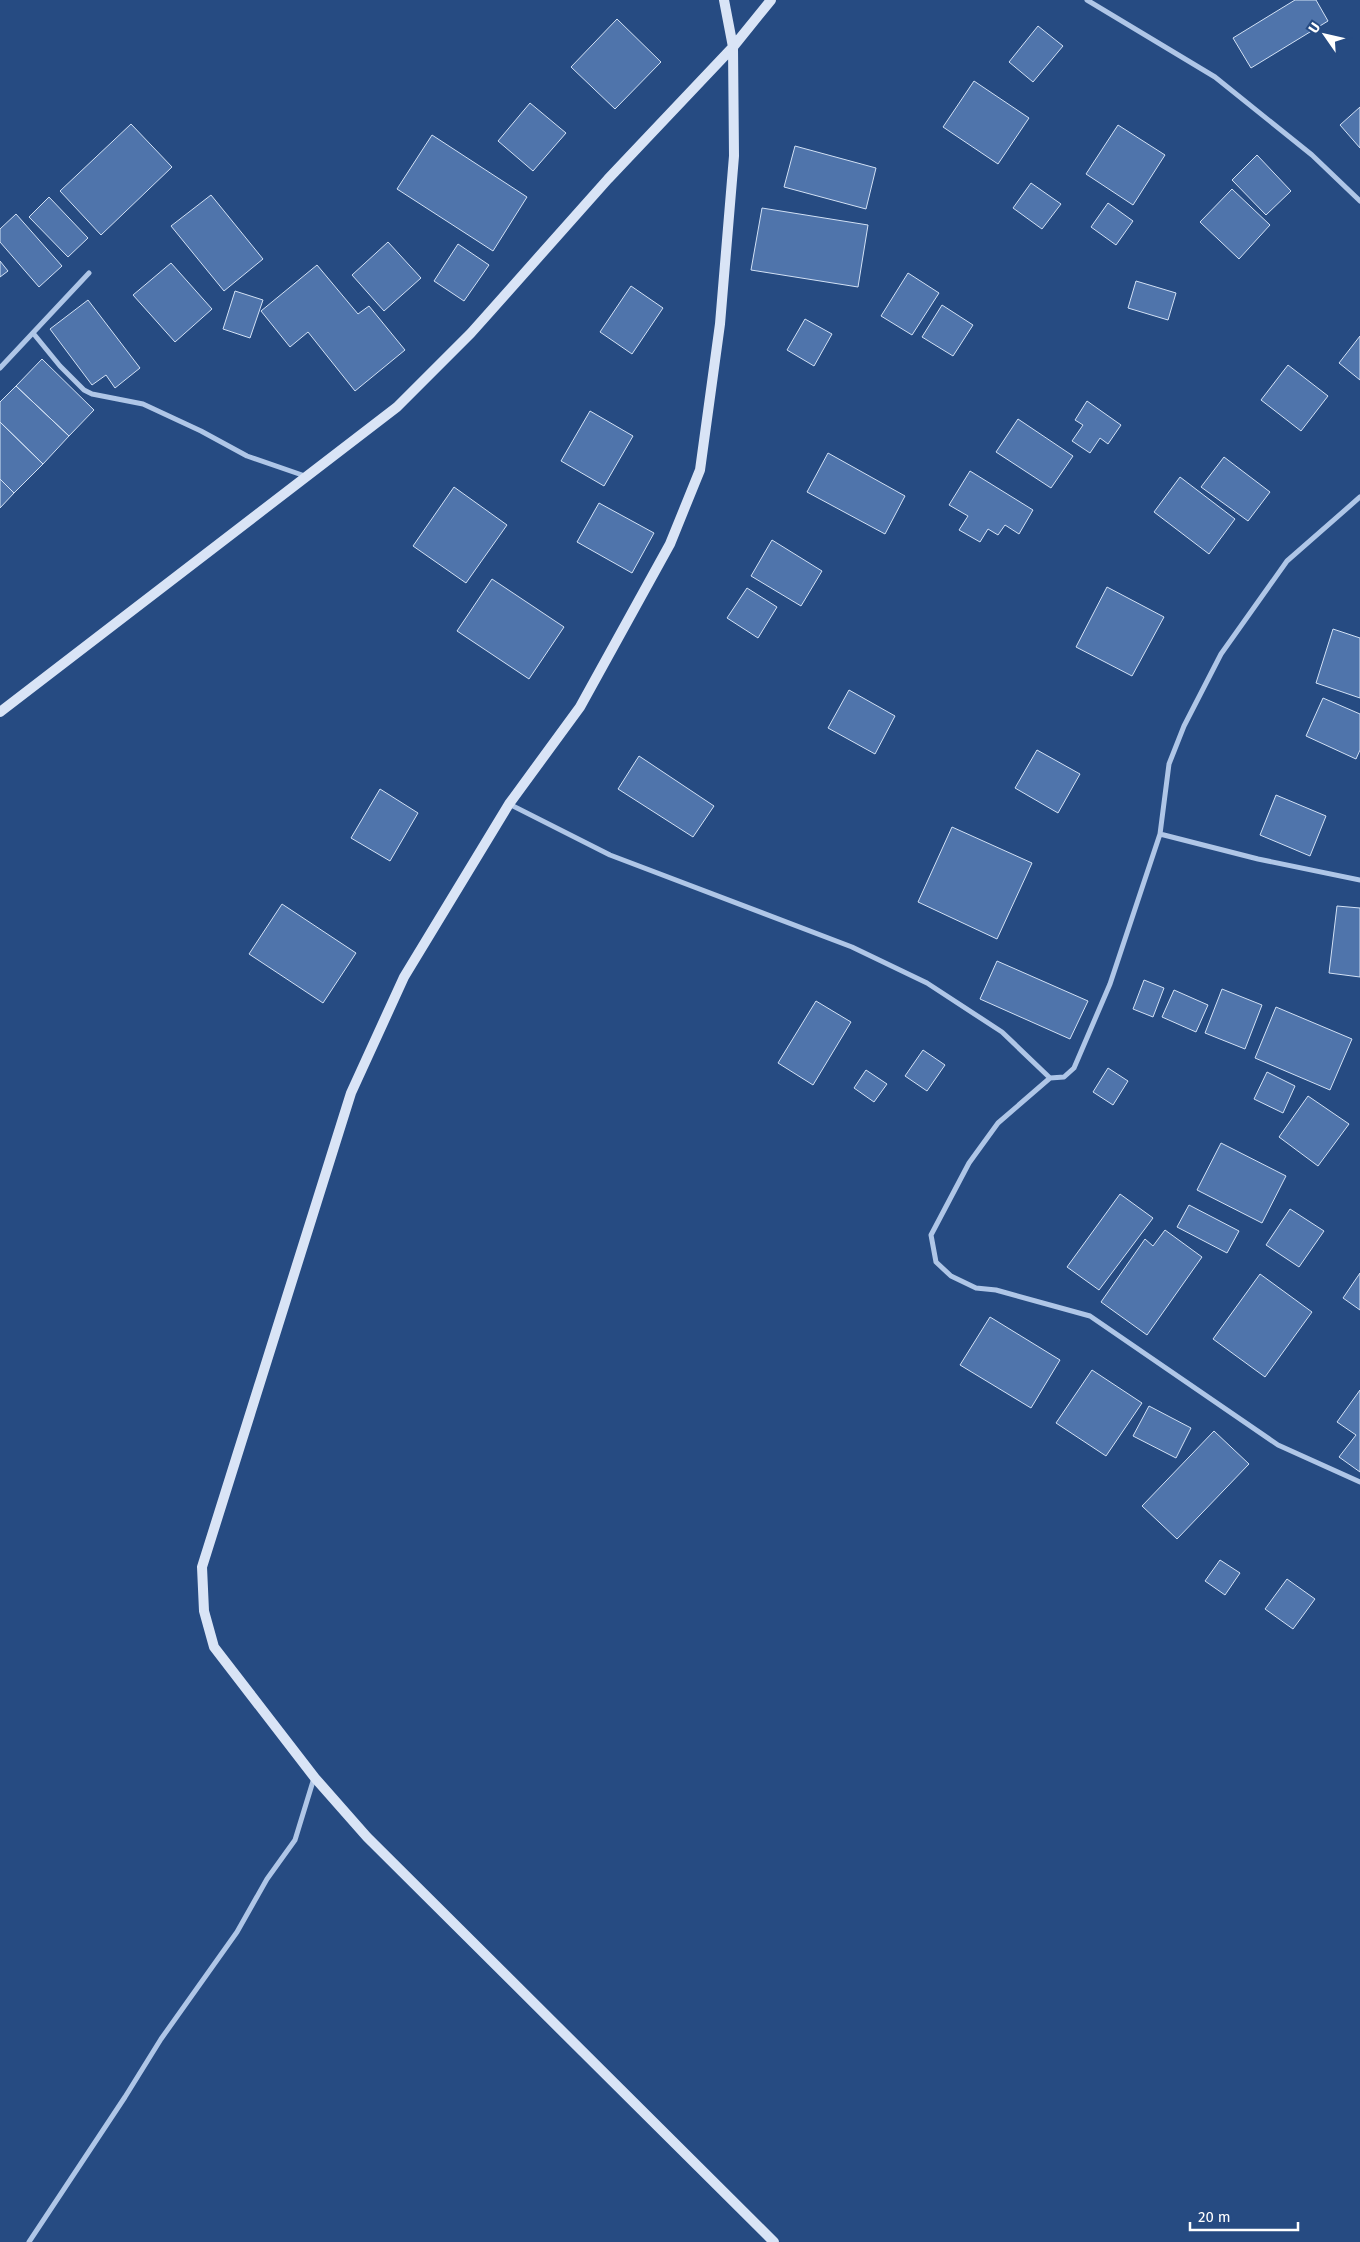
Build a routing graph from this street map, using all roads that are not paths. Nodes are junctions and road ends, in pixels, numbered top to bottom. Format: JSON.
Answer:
{"nodes":[{"id":1,"x":724,"y":0,"type":"edge"},
{"id":2,"x":771,"y":0,"type":"edge"},
{"id":3,"x":1087,"y":0,"type":"edge"},
{"id":4,"x":733,"y":47,"type":"junction"},
{"id":5,"x":1360,"y":201,"type":"edge"},
{"id":6,"x":89,"y":273,"type":"dead end"},
{"id":7,"x":33,"y":333,"type":"junction"},
{"id":8,"x":0,"y":368,"type":"edge"},
{"id":9,"x":308,"y":477,"type":"junction"},
{"id":10,"x":1360,"y":497,"type":"edge"},
{"id":11,"x":0,"y":712,"type":"edge"},
{"id":12,"x":509,"y":804,"type":"junction"},
{"id":13,"x":1160,"y":834,"type":"junction"},
{"id":14,"x":1360,"y":880,"type":"edge"},
{"id":15,"x":1050,"y":1078,"type":"junction"},
{"id":16,"x":1360,"y":1482,"type":"edge"},
{"id":17,"x":314,"y":1778,"type":"junction"},
{"id":18,"x":29,"y":2242,"type":"edge"},
{"id":19,"x":774,"y":2242,"type":"edge"}],
"edges":[{"from":1,"to":4,"type":"street"},
{"from":2,"to":4,"type":"street"},
{"from":3,"to":5,"type":"street"},
{"from":4,"to":9,"type":"street"},
{"from":4,"to":12,"type":"street"},
{"from":6,"to":7,"type":"street"},
{"from":7,"to":8,"type":"street"},
{"from":7,"to":9,"type":"street"},
{"from":9,"to":11,"type":"street"},
{"from":10,"to":13,"type":"street"},
{"from":12,"to":15,"type":"street"},
{"from":12,"to":17,"type":"street"},
{"from":13,"to":14,"type":"street"},
{"from":13,"to":15,"type":"street"},
{"from":15,"to":16,"type":"street"},
{"from":17,"to":18,"type":"street"},
{"from":17,"to":19,"type":"street"}]}
